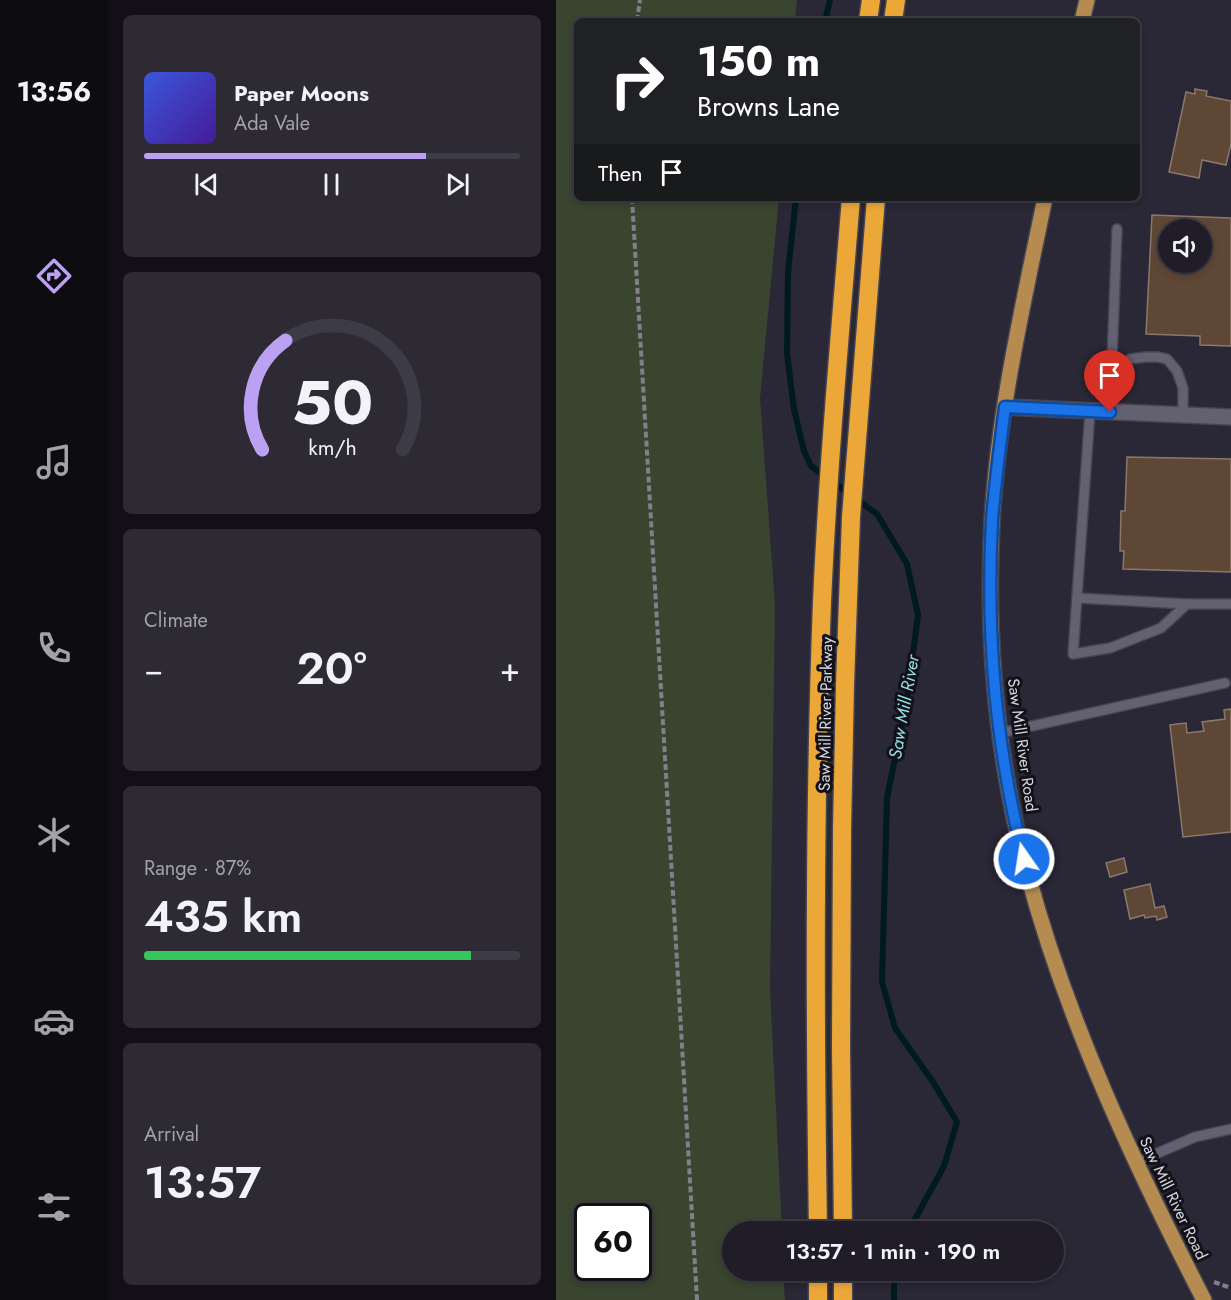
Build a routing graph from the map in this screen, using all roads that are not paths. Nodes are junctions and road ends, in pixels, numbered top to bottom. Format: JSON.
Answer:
{"nodes":[{"id":1,"x":871,"y":0,"type":"edge"},
{"id":2,"x":896,"y":0,"type":"edge"},
{"id":3,"x":1087,"y":0,"type":"edge"},
{"id":4,"x":868,"y":18,"type":"edge"},
{"id":5,"x":893,"y":18,"type":"edge"},
{"id":6,"x":1083,"y":18,"type":"edge"},
{"id":7,"x":851,"y":201,"type":"edge"},
{"id":8,"x":876,"y":201,"type":"edge"},
{"id":9,"x":1044,"y":201,"type":"edge"},
{"id":10,"x":1117,"y":229,"type":"dead end"},
{"id":11,"x":1112,"y":370,"type":"junction"},
{"id":12,"x":1005,"y":407,"type":"junction"},
{"id":13,"x":1090,"y":411,"type":"junction"},
{"id":14,"x":1110,"y":412,"type":"junction"},
{"id":15,"x":1183,"y":416,"type":"junction"},
{"id":16,"x":1231,"y":417,"type":"edge"},
{"id":17,"x":1077,"y":598,"type":"junction"},
{"id":18,"x":1187,"y":604,"type":"junction"},
{"id":19,"x":1231,"y":604,"type":"edge"},
{"id":20,"x":1225,"y":683,"type":"dead end"},
{"id":21,"x":1001,"y":733,"type":"junction"},
{"id":22,"x":1231,"y":1129,"type":"edge"},
{"id":23,"x":1136,"y":1162,"type":"junction"},
{"id":24,"x":818,"y":1221,"type":"edge"},
{"id":25,"x":843,"y":1221,"type":"edge"},
{"id":26,"x":818,"y":1281,"type":"edge"},
{"id":27,"x":843,"y":1281,"type":"edge"},
{"id":28,"x":818,"y":1300,"type":"edge"},
{"id":29,"x":843,"y":1300,"type":"edge"},
{"id":30,"x":1204,"y":1300,"type":"edge"}],
"edges":[{"from":1,"to":4,"type":"highway"},
{"from":2,"to":5,"type":"highway"},
{"from":3,"to":6,"type":"main road"},
{"from":7,"to":24,"type":"highway","name":"Saw Mill River Parkway"},
{"from":8,"to":25,"type":"highway","name":"Saw Mill River Parkway"},
{"from":9,"to":12,"type":"main road","name":"Saw Mill River Road"},
{"from":10,"to":11,"type":"lane"},
{"from":11,"to":14,"type":"lane"},
{"from":11,"to":15,"type":"lane"},
{"from":12,"to":13,"type":"street"},
{"from":12,"to":21,"type":"main road","name":"Saw Mill River Road"},
{"from":13,"to":14,"type":"street"},
{"from":13,"to":17,"type":"lane"},
{"from":14,"to":15,"type":"street"},
{"from":15,"to":16,"type":"street"},
{"from":17,"to":18,"type":"lane"},
{"from":17,"to":18,"type":"lane"},
{"from":18,"to":19,"type":"lane"},
{"from":20,"to":21,"type":"lane"},
{"from":21,"to":23,"type":"main road","name":"Saw Mill River Road"},
{"from":22,"to":23,"type":"lane"},
{"from":23,"to":30,"type":"main road","name":"Saw Mill River Road"},
{"from":26,"to":28,"type":"highway"},
{"from":27,"to":29,"type":"highway"}]}
